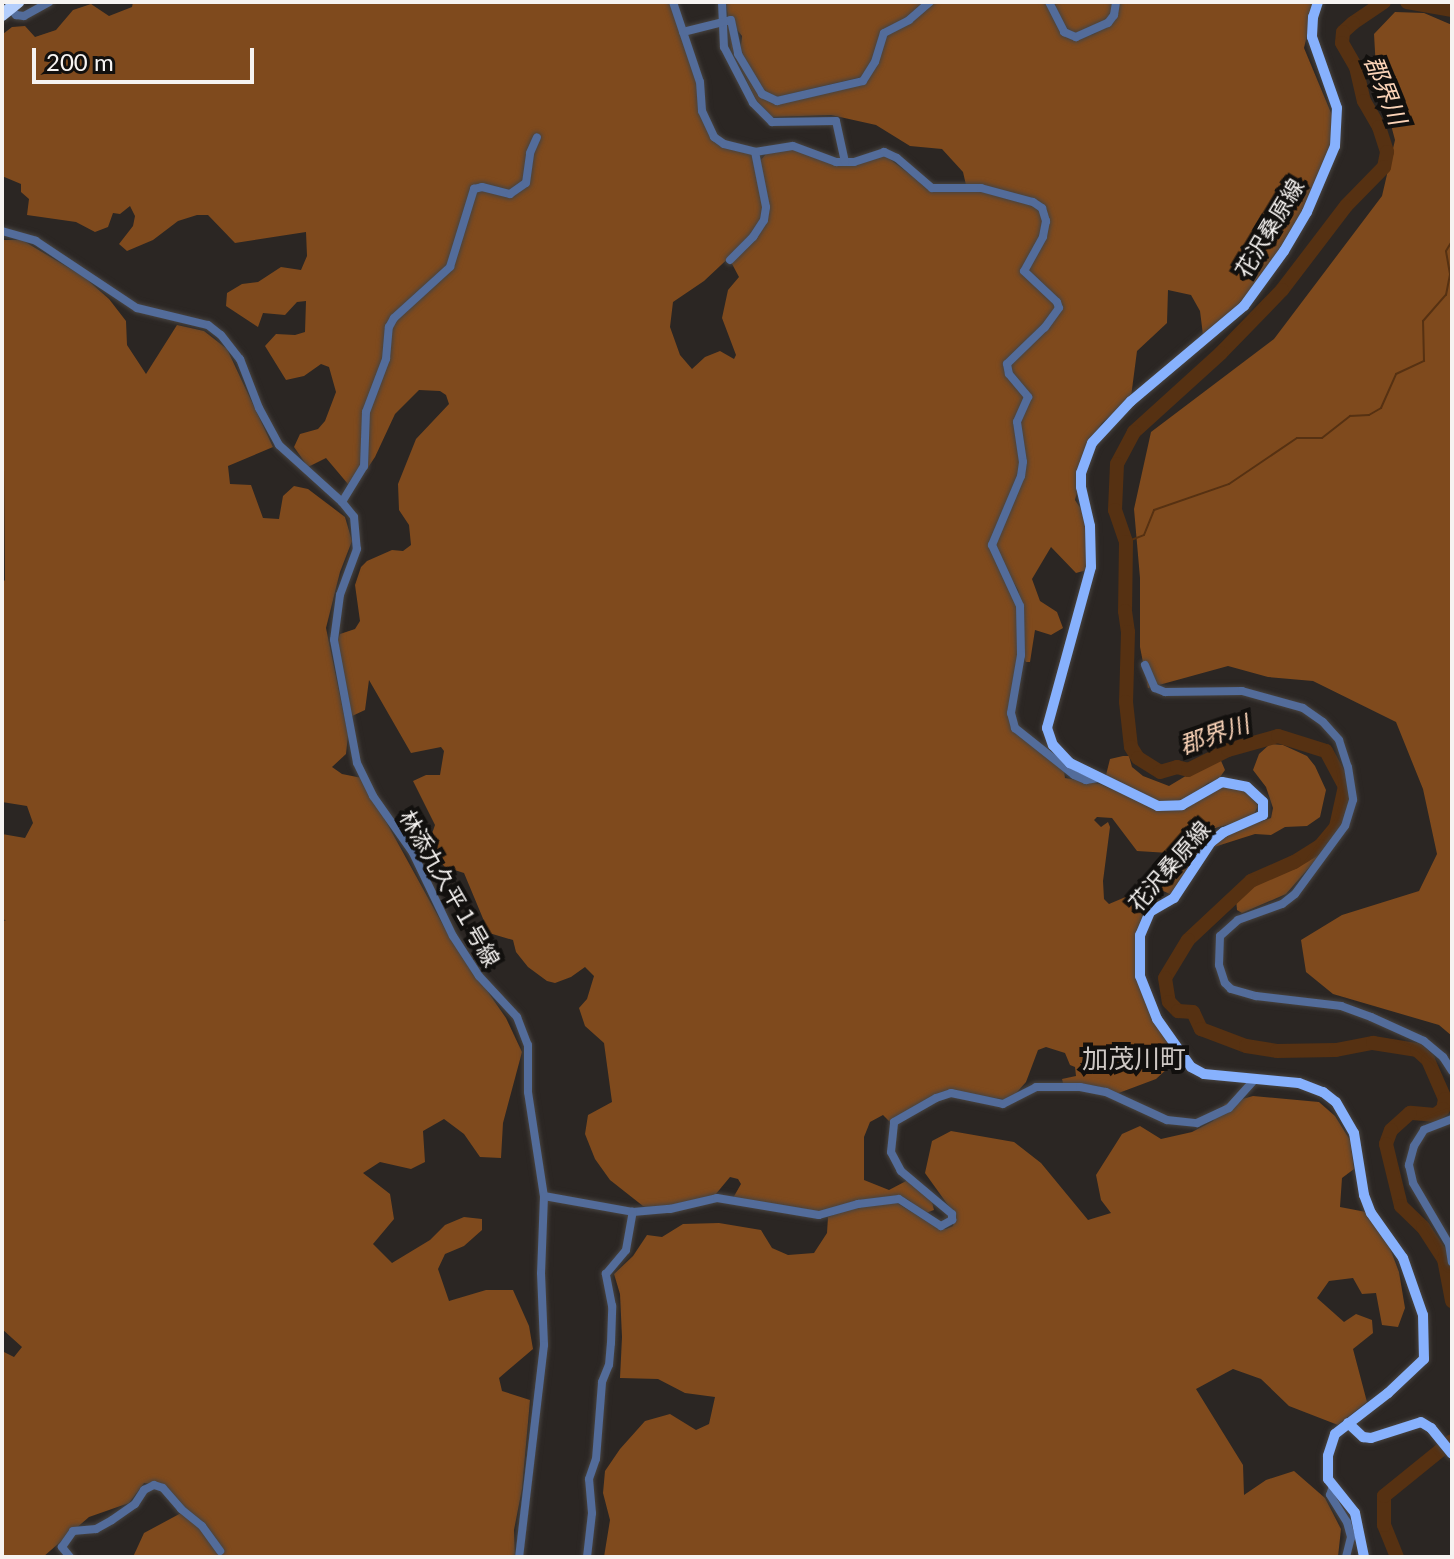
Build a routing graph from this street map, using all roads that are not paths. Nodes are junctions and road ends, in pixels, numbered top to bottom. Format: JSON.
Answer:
{"nodes":[{"id":1,"x":49,"y":2,"type":"edge"},
{"id":2,"x":673,"y":2,"type":"edge"},
{"id":3,"x":722,"y":2,"type":"edge"},
{"id":4,"x":930,"y":2,"type":"edge"},
{"id":5,"x":1049,"y":2,"type":"edge"},
{"id":6,"x":1116,"y":2,"type":"edge"},
{"id":7,"x":1318,"y":2,"type":"edge"},
{"id":8,"x":10,"y":9,"type":"edge"},
{"id":9,"x":720,"y":20,"type":"junction"},
{"id":10,"x":683,"y":32,"type":"junction"},
{"id":11,"x":537,"y":137,"type":"dead end"},
{"id":12,"x":755,"y":152,"type":"junction"},
{"id":13,"x":845,"y":162,"type":"junction"},
{"id":14,"x":2,"y":231,"type":"edge"},
{"id":15,"x":730,"y":260,"type":"dead end"},
{"id":16,"x":342,"y":502,"type":"junction"},
{"id":17,"x":1145,"y":665,"type":"dead end"},
{"id":18,"x":1098,"y":778,"type":"junction"},
{"id":19,"x":1452,"y":1071,"type":"edge"},
{"id":20,"x":1255,"y":1079,"type":"junction"},
{"id":21,"x":1452,"y":1119,"type":"edge"},
{"id":22,"x":544,"y":1196,"type":"junction"},
{"id":23,"x":633,"y":1212,"type":"junction"},
{"id":24,"x":1452,"y":1262,"type":"edge"},
{"id":25,"x":1348,"y":1423,"type":"junction"},
{"id":26,"x":1452,"y":1454,"type":"edge"},
{"id":27,"x":1333,"y":1486,"type":"junction"},
{"id":28,"x":220,"y":1551,"type":"dead end"},
{"id":29,"x":70,"y":1557,"type":"edge"},
{"id":30,"x":519,"y":1557,"type":"edge"},
{"id":31,"x":587,"y":1557,"type":"edge"},
{"id":32,"x":1346,"y":1557,"type":"edge"},
{"id":33,"x":1364,"y":1557,"type":"edge"}],
"edges":[{"from":1,"to":8,"type":"street"},
{"from":2,"to":10,"type":"street"},
{"from":3,"to":9,"type":"street"},
{"from":4,"to":9,"type":"street"},
{"from":5,"to":6,"type":"street"},
{"from":7,"to":18,"type":"main road","name":"花沢桑原線"},
{"from":9,"to":10,"type":"street"},
{"from":9,"to":13,"type":"street"},
{"from":10,"to":12,"type":"street"},
{"from":11,"to":16,"type":"street"},
{"from":12,"to":13,"type":"street"},
{"from":12,"to":15,"type":"street"},
{"from":13,"to":18,"type":"street"},
{"from":14,"to":16,"type":"street","name":"林添九久平１号線"},
{"from":16,"to":22,"type":"street","name":"林添九久平１号線"},
{"from":17,"to":19,"type":"street"},
{"from":18,"to":20,"type":"main road","name":"花沢桑原線"},
{"from":20,"to":23,"type":"street"},
{"from":20,"to":25,"type":"main road","name":"花沢桑原線"},
{"from":21,"to":24,"type":"street"},
{"from":22,"to":23,"type":"street"},
{"from":22,"to":30,"type":"street","name":"林添九久平１号線"},
{"from":23,"to":31,"type":"street"},
{"from":25,"to":26,"type":"main road"},
{"from":25,"to":27,"type":"main road"},
{"from":27,"to":32,"type":"street"},
{"from":27,"to":33,"type":"main road"},
{"from":28,"to":29,"type":"street"}]}
